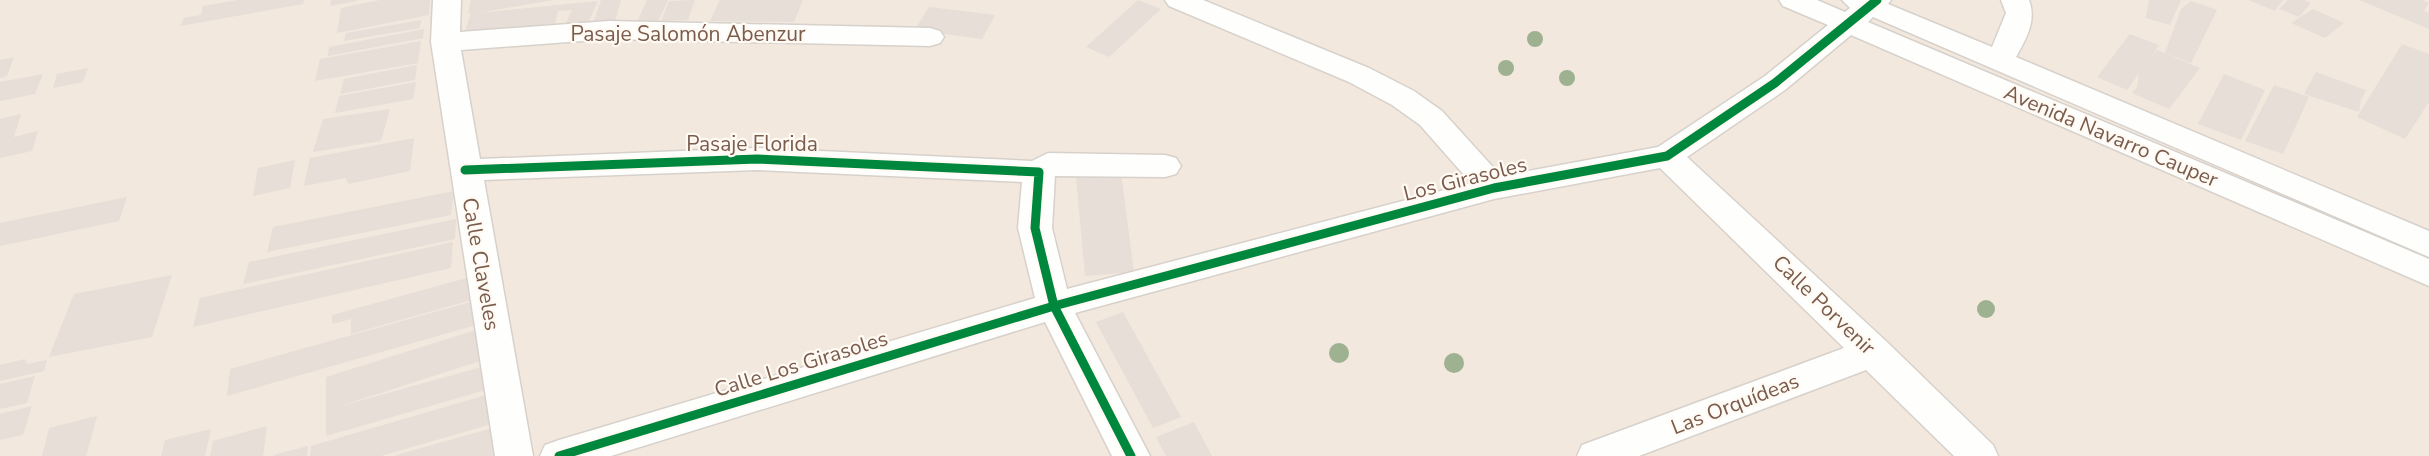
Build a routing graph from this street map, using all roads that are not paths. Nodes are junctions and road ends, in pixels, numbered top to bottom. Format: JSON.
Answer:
{"nodes":[{"id":1,"x":447,"y":0,"type":"edge"},
{"id":2,"x":1179,"y":0,"type":"edge"},
{"id":3,"x":1793,"y":0,"type":"edge"},
{"id":4,"x":2015,"y":0,"type":"edge"},
{"id":5,"x":1863,"y":7,"type":"edge"},
{"id":6,"x":930,"y":37,"type":"dead end"},
{"id":7,"x":446,"y":42,"type":"junction"},
{"id":8,"x":1999,"y":61,"type":"junction"},
{"id":9,"x":1668,"y":156,"type":"junction"},
{"id":10,"x":1166,"y":166,"type":"dead end"},
{"id":11,"x":465,"y":170,"type":"junction"},
{"id":12,"x":1040,"y":172,"type":"junction"},
{"id":13,"x":1494,"y":188,"type":"junction"},
{"id":14,"x":2429,"y":245,"type":"edge"},
{"id":15,"x":2429,"y":273,"type":"edge"},
{"id":16,"x":1054,"y":306,"type":"junction"},
{"id":17,"x":1874,"y":352,"type":"junction"},
{"id":18,"x":514,"y":456,"type":"edge"},
{"id":19,"x":559,"y":456,"type":"edge"},
{"id":20,"x":1131,"y":456,"type":"edge"},
{"id":21,"x":1596,"y":456,"type":"edge"},
{"id":22,"x":1979,"y":456,"type":"edge"}],
"edges":[{"from":1,"to":7,"type":"street","name":"Calle Claveles"},
{"from":2,"to":13,"type":"street"},
{"from":3,"to":5,"type":"street","name":"Avenida Navarro Cauper"},
{"from":4,"to":8,"type":"street"},
{"from":5,"to":8,"type":"street"},
{"from":5,"to":9,"type":"street","name":"Los Girasoles"},
{"from":5,"to":15,"type":"street","name":"Avenida Navarro Cauper"},
{"from":6,"to":7,"type":"street","name":"Pasaje Salomón Abenzur"},
{"from":7,"to":11,"type":"street","name":"Calle Claveles"},
{"from":8,"to":14,"type":"street"},
{"from":9,"to":13,"type":"street","name":"Los Girasoles"},
{"from":9,"to":17,"type":"street","name":"Calle Porvenir"},
{"from":10,"to":12,"type":"street","name":"Pasaje Florida"},
{"from":11,"to":12,"type":"street","name":"Pasaje Florida"},
{"from":11,"to":18,"type":"street","name":"Calle Claveles"},
{"from":12,"to":16,"type":"street"},
{"from":13,"to":16,"type":"street","name":"Los Girasoles"},
{"from":16,"to":19,"type":"street","name":"Calle Los Girasoles"},
{"from":16,"to":20,"type":"street"},
{"from":17,"to":21,"type":"street","name":"Las Orquídeas"},
{"from":17,"to":22,"type":"street","name":"Calle Porvenir"}]}
